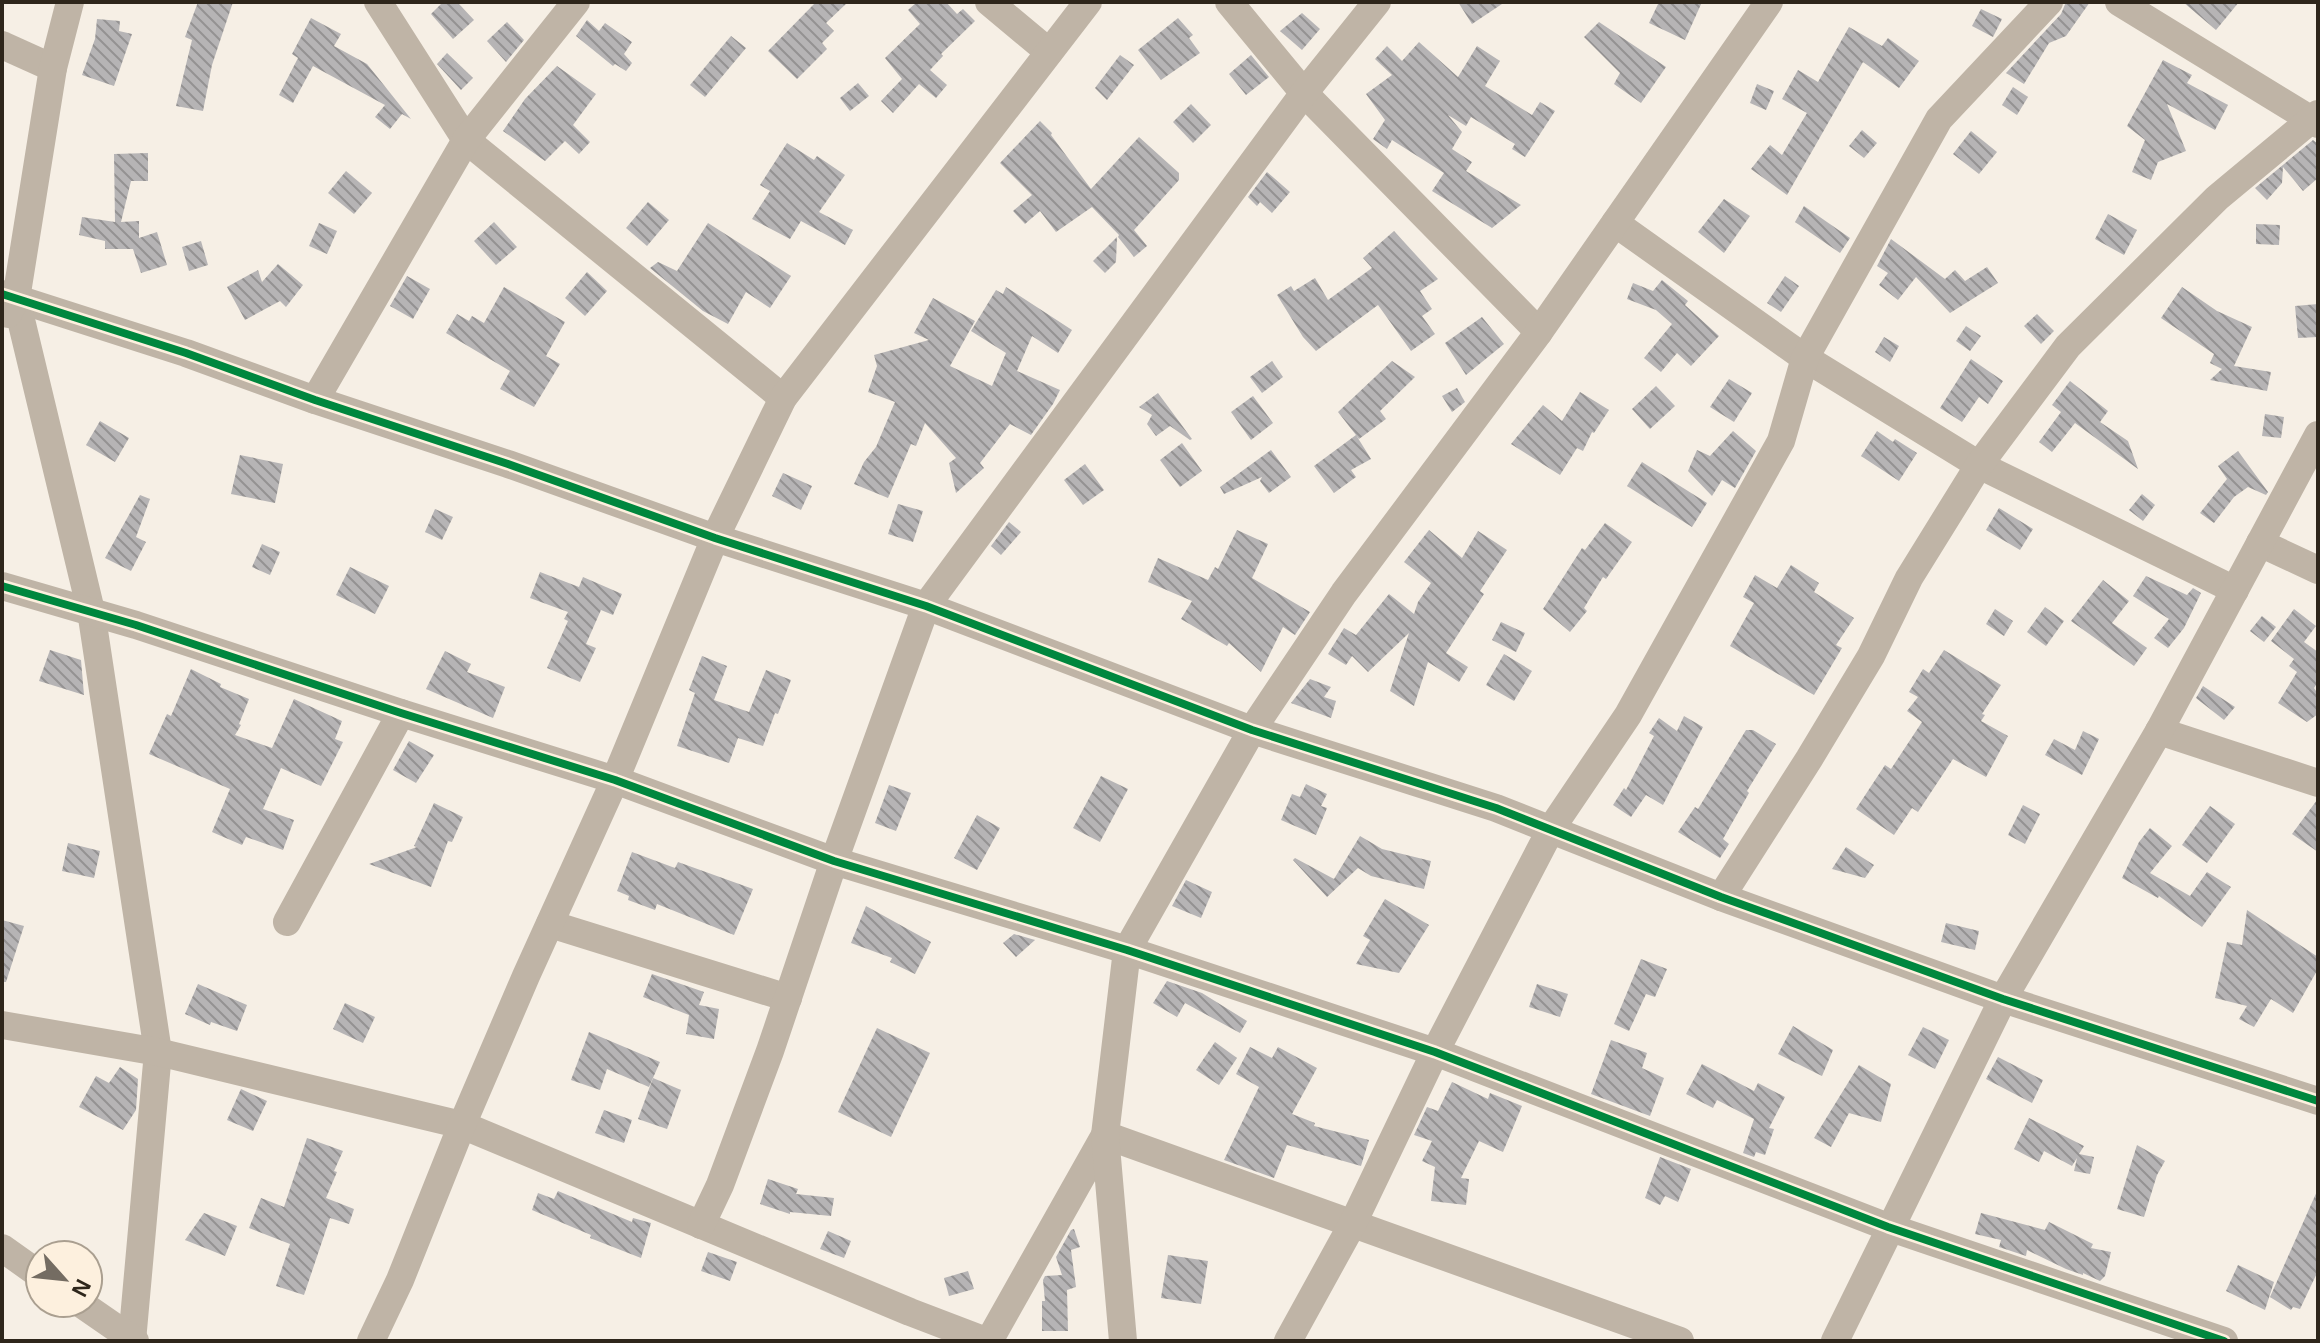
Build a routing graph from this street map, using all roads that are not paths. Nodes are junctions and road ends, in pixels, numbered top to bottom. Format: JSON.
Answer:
{"nodes":[{"id":1,"x":70,"y":2,"type":"edge"},
{"id":2,"x":378,"y":2,"type":"edge"},
{"id":3,"x":576,"y":2,"type":"edge"},
{"id":4,"x":989,"y":2,"type":"edge"},
{"id":5,"x":1088,"y":2,"type":"edge"},
{"id":6,"x":1229,"y":2,"type":"edge"},
{"id":7,"x":1377,"y":2,"type":"edge"},
{"id":8,"x":1769,"y":2,"type":"edge"},
{"id":9,"x":2049,"y":2,"type":"edge"},
{"id":10,"x":2119,"y":2,"type":"edge"},
{"id":11,"x":2,"y":45,"type":"edge"},
{"id":12,"x":1049,"y":52,"type":"junction"},
{"id":13,"x":53,"y":68,"type":"junction"},
{"id":14,"x":1304,"y":93,"type":"junction"},
{"id":15,"x":2316,"y":119,"type":"edge"},
{"id":16,"x":466,"y":140,"type":"junction"},
{"id":17,"x":1615,"y":223,"type":"junction"},
{"id":18,"x":9,"y":297,"type":"edge"},
{"id":19,"x":2,"y":326,"type":"edge"},
{"id":20,"x":1539,"y":332,"type":"junction"},
{"id":21,"x":1805,"y":358,"type":"junction"},
{"id":22,"x":783,"y":398,"type":"junction"},
{"id":23,"x":315,"y":400,"type":"junction"},
{"id":24,"x":2318,"y":435,"type":"edge"},
{"id":25,"x":1979,"y":465,"type":"junction"},
{"id":26,"x":715,"y":538,"type":"junction"},
{"id":27,"x":2260,"y":543,"type":"junction"},
{"id":28,"x":2318,"y":570,"type":"edge"},
{"id":29,"x":2,"y":586,"type":"edge"},
{"id":30,"x":2235,"y":590,"type":"junction"},
{"id":31,"x":926,"y":606,"type":"junction"},
{"id":32,"x":91,"y":611,"type":"junction"},
{"id":33,"x":401,"y":713,"type":"junction"},
{"id":34,"x":1252,"y":730,"type":"junction"},
{"id":35,"x":2159,"y":731,"type":"junction"},
{"id":36,"x":615,"y":780,"type":"junction"},
{"id":37,"x":2318,"y":783,"type":"edge"},
{"id":38,"x":1551,"y":829,"type":"junction"},
{"id":39,"x":834,"y":861,"type":"junction"},
{"id":40,"x":1721,"y":897,"type":"junction"},
{"id":41,"x":287,"y":922,"type":"dead end"},
{"id":42,"x":550,"y":924,"type":"junction"},
{"id":43,"x":1127,"y":950,"type":"junction"},
{"id":44,"x":788,"y":998,"type":"junction"},
{"id":45,"x":2003,"y":999,"type":"junction"},
{"id":46,"x":2,"y":1025,"type":"edge"},
{"id":47,"x":158,"y":1052,"type":"junction"},
{"id":48,"x":1435,"y":1052,"type":"junction"},
{"id":49,"x":2318,"y":1101,"type":"edge"},
{"id":50,"x":462,"y":1125,"type":"junction"},
{"id":51,"x":1105,"y":1135,"type":"junction"},
{"id":52,"x":1353,"y":1223,"type":"junction"},
{"id":53,"x":701,"y":1225,"type":"junction"},
{"id":54,"x":1888,"y":1227,"type":"junction"},
{"id":55,"x":2,"y":1248,"type":"edge"},
{"id":56,"x":24,"y":1264,"type":"edge"},
{"id":57,"x":102,"y":1319,"type":"edge"},
{"id":58,"x":133,"y":1341,"type":"edge"},
{"id":59,"x":371,"y":1341,"type":"edge"},
{"id":60,"x":987,"y":1341,"type":"edge"},
{"id":61,"x":1123,"y":1341,"type":"edge"},
{"id":62,"x":1288,"y":1341,"type":"edge"},
{"id":63,"x":1680,"y":1341,"type":"edge"},
{"id":64,"x":1835,"y":1341,"type":"edge"},
{"id":65,"x":2224,"y":1341,"type":"edge"}],
"edges":[{"from":1,"to":13,"type":"street"},
{"from":2,"to":16,"type":"street"},
{"from":3,"to":16,"type":"street"},
{"from":4,"to":12,"type":"street"},
{"from":5,"to":12,"type":"street"},
{"from":6,"to":14,"type":"street"},
{"from":7,"to":14,"type":"street"},
{"from":8,"to":17,"type":"street"},
{"from":9,"to":21,"type":"street"},
{"from":10,"to":15,"type":"street"},
{"from":11,"to":13,"type":"street"},
{"from":12,"to":22,"type":"street"},
{"from":13,"to":18,"type":"street"},
{"from":14,"to":20,"type":"street"},
{"from":14,"to":31,"type":"street"},
{"from":15,"to":25,"type":"street"},
{"from":16,"to":22,"type":"street"},
{"from":16,"to":23,"type":"street"},
{"from":17,"to":20,"type":"street"},
{"from":17,"to":21,"type":"street"},
{"from":18,"to":19,"type":"street"},
{"from":18,"to":23,"type":"street"},
{"from":18,"to":32,"type":"street"},
{"from":20,"to":34,"type":"street"},
{"from":21,"to":25,"type":"street"},
{"from":21,"to":38,"type":"street"},
{"from":22,"to":26,"type":"street"},
{"from":23,"to":26,"type":"street"},
{"from":24,"to":27,"type":"street"},
{"from":25,"to":30,"type":"street"},
{"from":25,"to":40,"type":"street"},
{"from":26,"to":31,"type":"street"},
{"from":26,"to":36,"type":"street"},
{"from":27,"to":28,"type":"street"},
{"from":27,"to":30,"type":"street"},
{"from":29,"to":32,"type":"street"},
{"from":30,"to":35,"type":"street"},
{"from":31,"to":34,"type":"street"},
{"from":31,"to":39,"type":"street"},
{"from":32,"to":33,"type":"street"},
{"from":32,"to":47,"type":"street"},
{"from":33,"to":36,"type":"street"},
{"from":33,"to":41,"type":"street"},
{"from":34,"to":38,"type":"street"},
{"from":34,"to":43,"type":"street"},
{"from":35,"to":37,"type":"street"},
{"from":35,"to":45,"type":"street"},
{"from":36,"to":39,"type":"street"},
{"from":36,"to":42,"type":"street"},
{"from":38,"to":40,"type":"street"},
{"from":38,"to":48,"type":"street"},
{"from":39,"to":43,"type":"street"},
{"from":39,"to":44,"type":"street"},
{"from":40,"to":45,"type":"street"},
{"from":42,"to":44,"type":"street"},
{"from":42,"to":50,"type":"street"},
{"from":43,"to":48,"type":"street"},
{"from":43,"to":51,"type":"street"},
{"from":44,"to":53,"type":"street"},
{"from":45,"to":49,"type":"street"},
{"from":45,"to":54,"type":"street"},
{"from":46,"to":47,"type":"street"},
{"from":47,"to":50,"type":"street"},
{"from":47,"to":58,"type":"street"},
{"from":48,"to":52,"type":"street"},
{"from":48,"to":54,"type":"street"},
{"from":50,"to":53,"type":"street"},
{"from":50,"to":59,"type":"street"},
{"from":51,"to":52,"type":"street"},
{"from":51,"to":60,"type":"street"},
{"from":51,"to":61,"type":"street"},
{"from":52,"to":62,"type":"street"},
{"from":52,"to":63,"type":"street"},
{"from":53,"to":60,"type":"street"},
{"from":54,"to":64,"type":"street"},
{"from":54,"to":65,"type":"street"},
{"from":55,"to":56,"type":"street"},
{"from":57,"to":58,"type":"street"}]}
